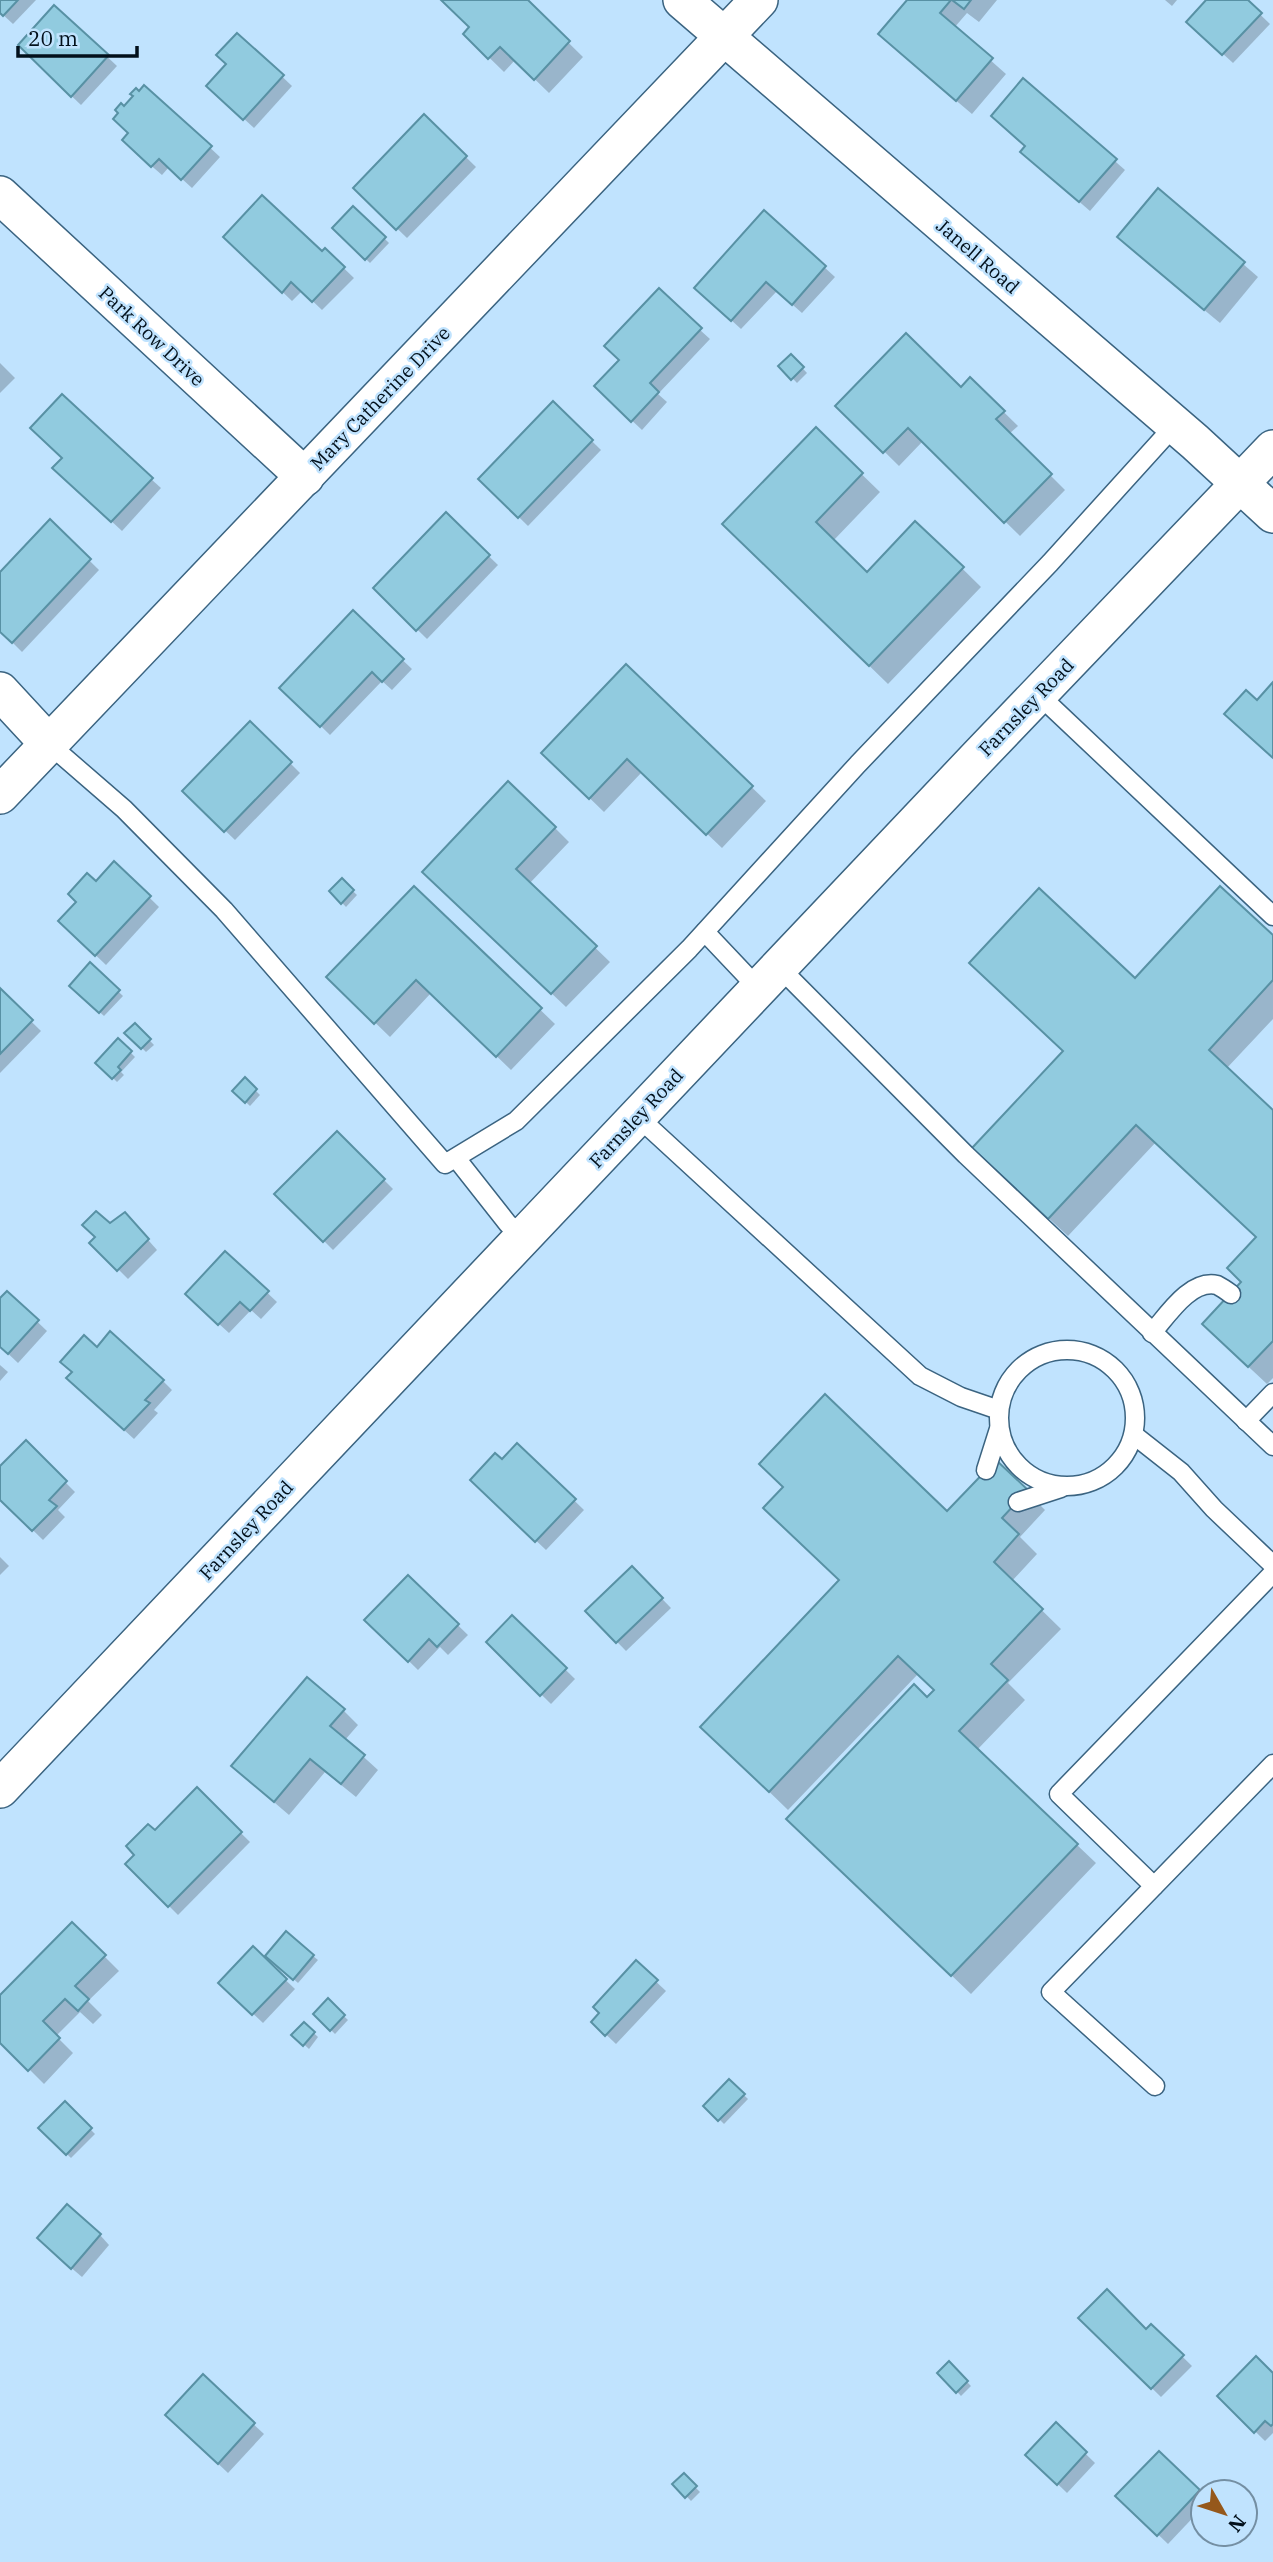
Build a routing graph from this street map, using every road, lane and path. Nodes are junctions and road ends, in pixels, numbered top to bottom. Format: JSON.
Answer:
{"nodes":[{"id":1,"x":682,"y":0,"type":"edge"},
{"id":2,"x":759,"y":0,"type":"edge"},
{"id":3,"x":722,"y":37,"type":"junction"},
{"id":4,"x":0,"y":195,"type":"edge"},
{"id":5,"x":1175,"y":425,"type":"junction"},
{"id":6,"x":1273,"y":449,"type":"edge"},
{"id":7,"x":305,"y":477,"type":"junction"},
{"id":8,"x":1240,"y":483,"type":"junction"},
{"id":9,"x":1273,"y":514,"type":"edge"},
{"id":10,"x":0,"y":691,"type":"edge"},
{"id":11,"x":1038,"y":694,"type":"junction"},
{"id":12,"x":49,"y":744,"type":"junction"},
{"id":13,"x":0,"y":795,"type":"edge"},
{"id":14,"x":1273,"y":916,"type":"edge"},
{"id":15,"x":705,"y":932,"type":"junction"},
{"id":16,"x":769,"y":978,"type":"junction"},
{"id":17,"x":637,"y":1116,"type":"junction"},
{"id":18,"x":456,"y":1158,"type":"junction"},
{"id":19,"x":524,"y":1236,"type":"junction"},
{"id":20,"x":1231,"y":1294,"type":"dead end"},
{"id":21,"x":1152,"y":1333,"type":"junction"},
{"id":22,"x":1273,"y":1394,"type":"edge"},
{"id":23,"x":999,"y":1410,"type":"junction"},
{"id":24,"x":1246,"y":1420,"type":"junction"},
{"id":25,"x":999,"y":1429,"type":"junction"},
{"id":26,"x":1134,"y":1435,"type":"junction"},
{"id":27,"x":1273,"y":1446,"type":"edge"},
{"id":28,"x":986,"y":1470,"type":"dead end"},
{"id":29,"x":1063,"y":1487,"type":"junction"},
{"id":30,"x":1018,"y":1502,"type":"dead end"},
{"id":31,"x":1273,"y":1565,"type":"edge"},
{"id":32,"x":1273,"y":1573,"type":"edge"},
{"id":33,"x":1273,"y":1764,"type":"edge"},
{"id":34,"x":0,"y":1789,"type":"edge"},
{"id":35,"x":1154,"y":1886,"type":"junction"},
{"id":36,"x":1154,"y":2086,"type":"dead end"}],
"edges":[{"from":1,"to":3,"type":"street","name":"Janell Road"},
{"from":2,"to":3,"type":"street","name":"Mary Catherine Drive"},
{"from":3,"to":5,"type":"street","name":"Janell Road"},
{"from":3,"to":7,"type":"street","name":"Mary Catherine Drive"},
{"from":4,"to":7,"type":"street","name":"Park Row Drive"},
{"from":5,"to":8,"type":"street","name":"Janell Road"},
{"from":5,"to":15,"type":"lane"},
{"from":6,"to":8,"type":"street","name":"Farnsley Road"},
{"from":7,"to":12,"type":"street","name":"Mary Catherine Drive"},
{"from":8,"to":9,"type":"street","name":"Janell Road"},
{"from":8,"to":11,"type":"street","name":"Farnsley Road"},
{"from":10,"to":12,"type":"street"},
{"from":11,"to":14,"type":"lane"},
{"from":11,"to":16,"type":"street","name":"Farnsley Road"},
{"from":12,"to":13,"type":"street","name":"Mary Catherine Drive"},
{"from":12,"to":18,"type":"lane"},
{"from":15,"to":16,"type":"lane"},
{"from":15,"to":18,"type":"lane"},
{"from":16,"to":17,"type":"street","name":"Farnsley Road"},
{"from":16,"to":21,"type":"lane"},
{"from":17,"to":19,"type":"street","name":"Farnsley Road"},
{"from":17,"to":23,"type":"lane"},
{"from":18,"to":19,"type":"lane"},
{"from":19,"to":34,"type":"street","name":"Farnsley Road"},
{"from":20,"to":21,"type":"lane"},
{"from":21,"to":24,"type":"lane"},
{"from":22,"to":24,"type":"lane"},
{"from":23,"to":25,"type":"lane"},
{"from":23,"to":26,"type":"lane"},
{"from":24,"to":27,"type":"lane"},
{"from":25,"to":28,"type":"lane"},
{"from":25,"to":29,"type":"lane"},
{"from":26,"to":29,"type":"lane"},
{"from":26,"to":31,"type":"lane"},
{"from":29,"to":30,"type":"lane"},
{"from":32,"to":35,"type":"lane"},
{"from":33,"to":35,"type":"lane"},
{"from":35,"to":36,"type":"lane"}]}
